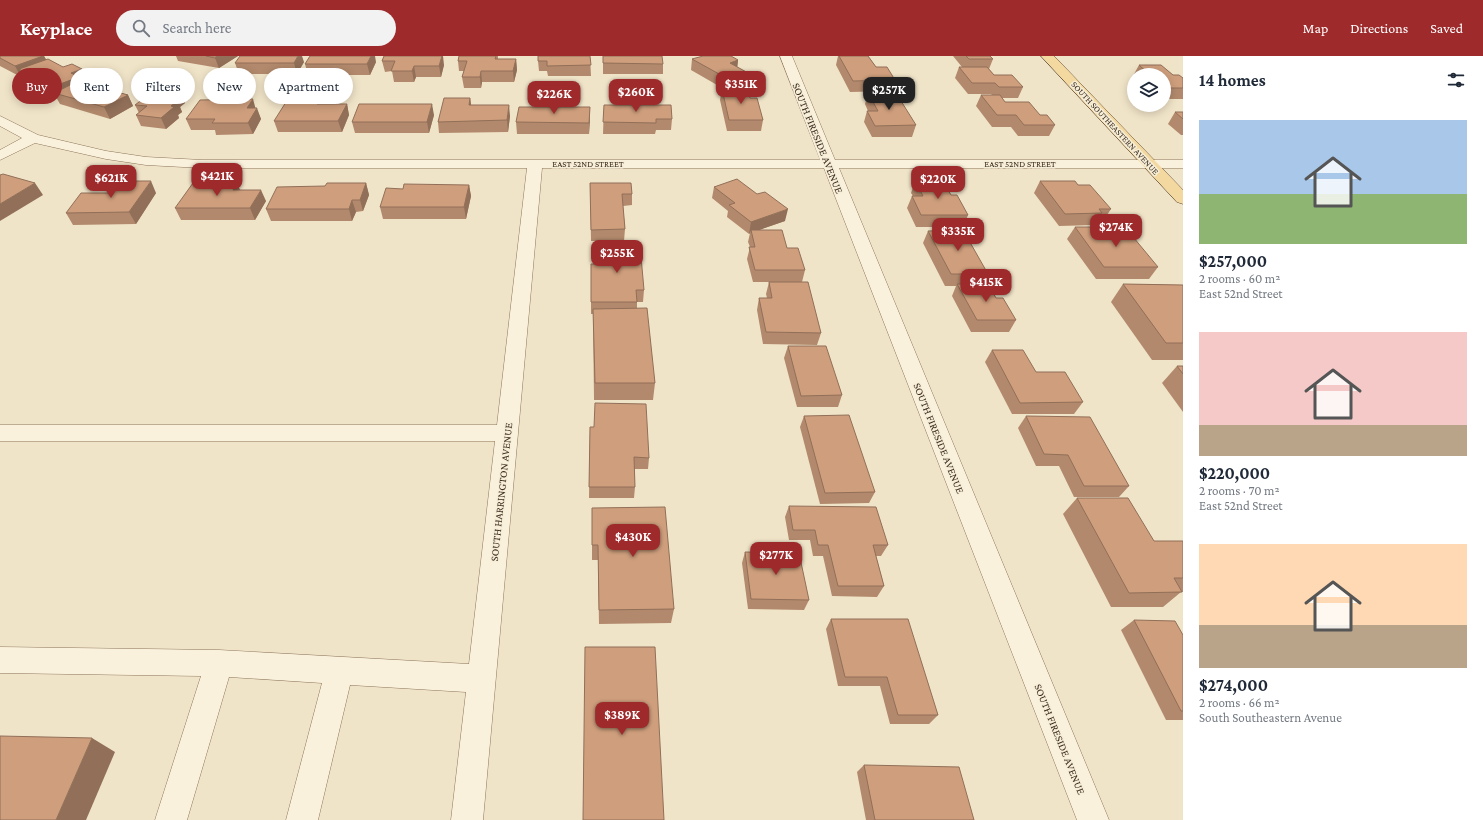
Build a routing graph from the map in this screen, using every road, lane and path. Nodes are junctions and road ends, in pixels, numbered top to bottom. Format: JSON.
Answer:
{"nodes":[{"id":1,"x":786,"y":56,"type":"edge"},
{"id":2,"x":1047,"y":56,"type":"edge"},
{"id":3,"x":0,"y":120,"type":"edge"},
{"id":4,"x":32,"y":138,"type":"junction"},
{"id":5,"x":0,"y":156,"type":"edge"},
{"id":6,"x":535,"y":164,"type":"junction"},
{"id":7,"x":828,"y":164,"type":"junction"},
{"id":8,"x":1150,"y":164,"type":"junction"},
{"id":9,"x":1183,"y":164,"type":"edge"},
{"id":10,"x":1183,"y":199,"type":"edge"},
{"id":11,"x":0,"y":433,"type":"edge"},
{"id":12,"x":507,"y":433,"type":"junction"},
{"id":13,"x":0,"y":660,"type":"edge"},
{"id":14,"x":219,"y":663,"type":"junction"},
{"id":15,"x":339,"y":671,"type":"junction"},
{"id":16,"x":482,"y":679,"type":"junction"},
{"id":17,"x":171,"y":820,"type":"edge"},
{"id":18,"x":302,"y":820,"type":"edge"},
{"id":19,"x":467,"y":820,"type":"edge"},
{"id":20,"x":1093,"y":820,"type":"edge"}],
"edges":[{"from":1,"to":7,"type":"street","name":"SOUTH FIRESIDE AVENUE"},
{"from":2,"to":8,"type":"main road","name":"SOUTH SOUTHEASTERN AVENUE"},
{"from":3,"to":4,"type":"street","name":"EAST 52ND STREET"},
{"from":4,"to":5,"type":"street"},
{"from":4,"to":6,"type":"street","name":"EAST 52ND STREET"},
{"from":6,"to":7,"type":"street","name":"EAST 52ND STREET"},
{"from":6,"to":12,"type":"street","name":"SOUTH HARRINGTON AVENUE"},
{"from":7,"to":8,"type":"street","name":"EAST 52ND STREET"},
{"from":7,"to":20,"type":"street","name":"SOUTH FIRESIDE AVENUE"},
{"from":8,"to":9,"type":"street","name":"EAST 52ND STREET"},
{"from":8,"to":10,"type":"main road","name":"SOUTH SOUTHEASTERN AVENUE"},
{"from":11,"to":12,"type":"street"},
{"from":12,"to":16,"type":"street","name":"SOUTH HARRINGTON AVENUE"},
{"from":13,"to":14,"type":"street"},
{"from":14,"to":15,"type":"street"},
{"from":14,"to":17,"type":"street"},
{"from":15,"to":16,"type":"street"},
{"from":15,"to":18,"type":"street"},
{"from":16,"to":19,"type":"street","name":"SOUTH HARRINGTON AVENUE"}]}
